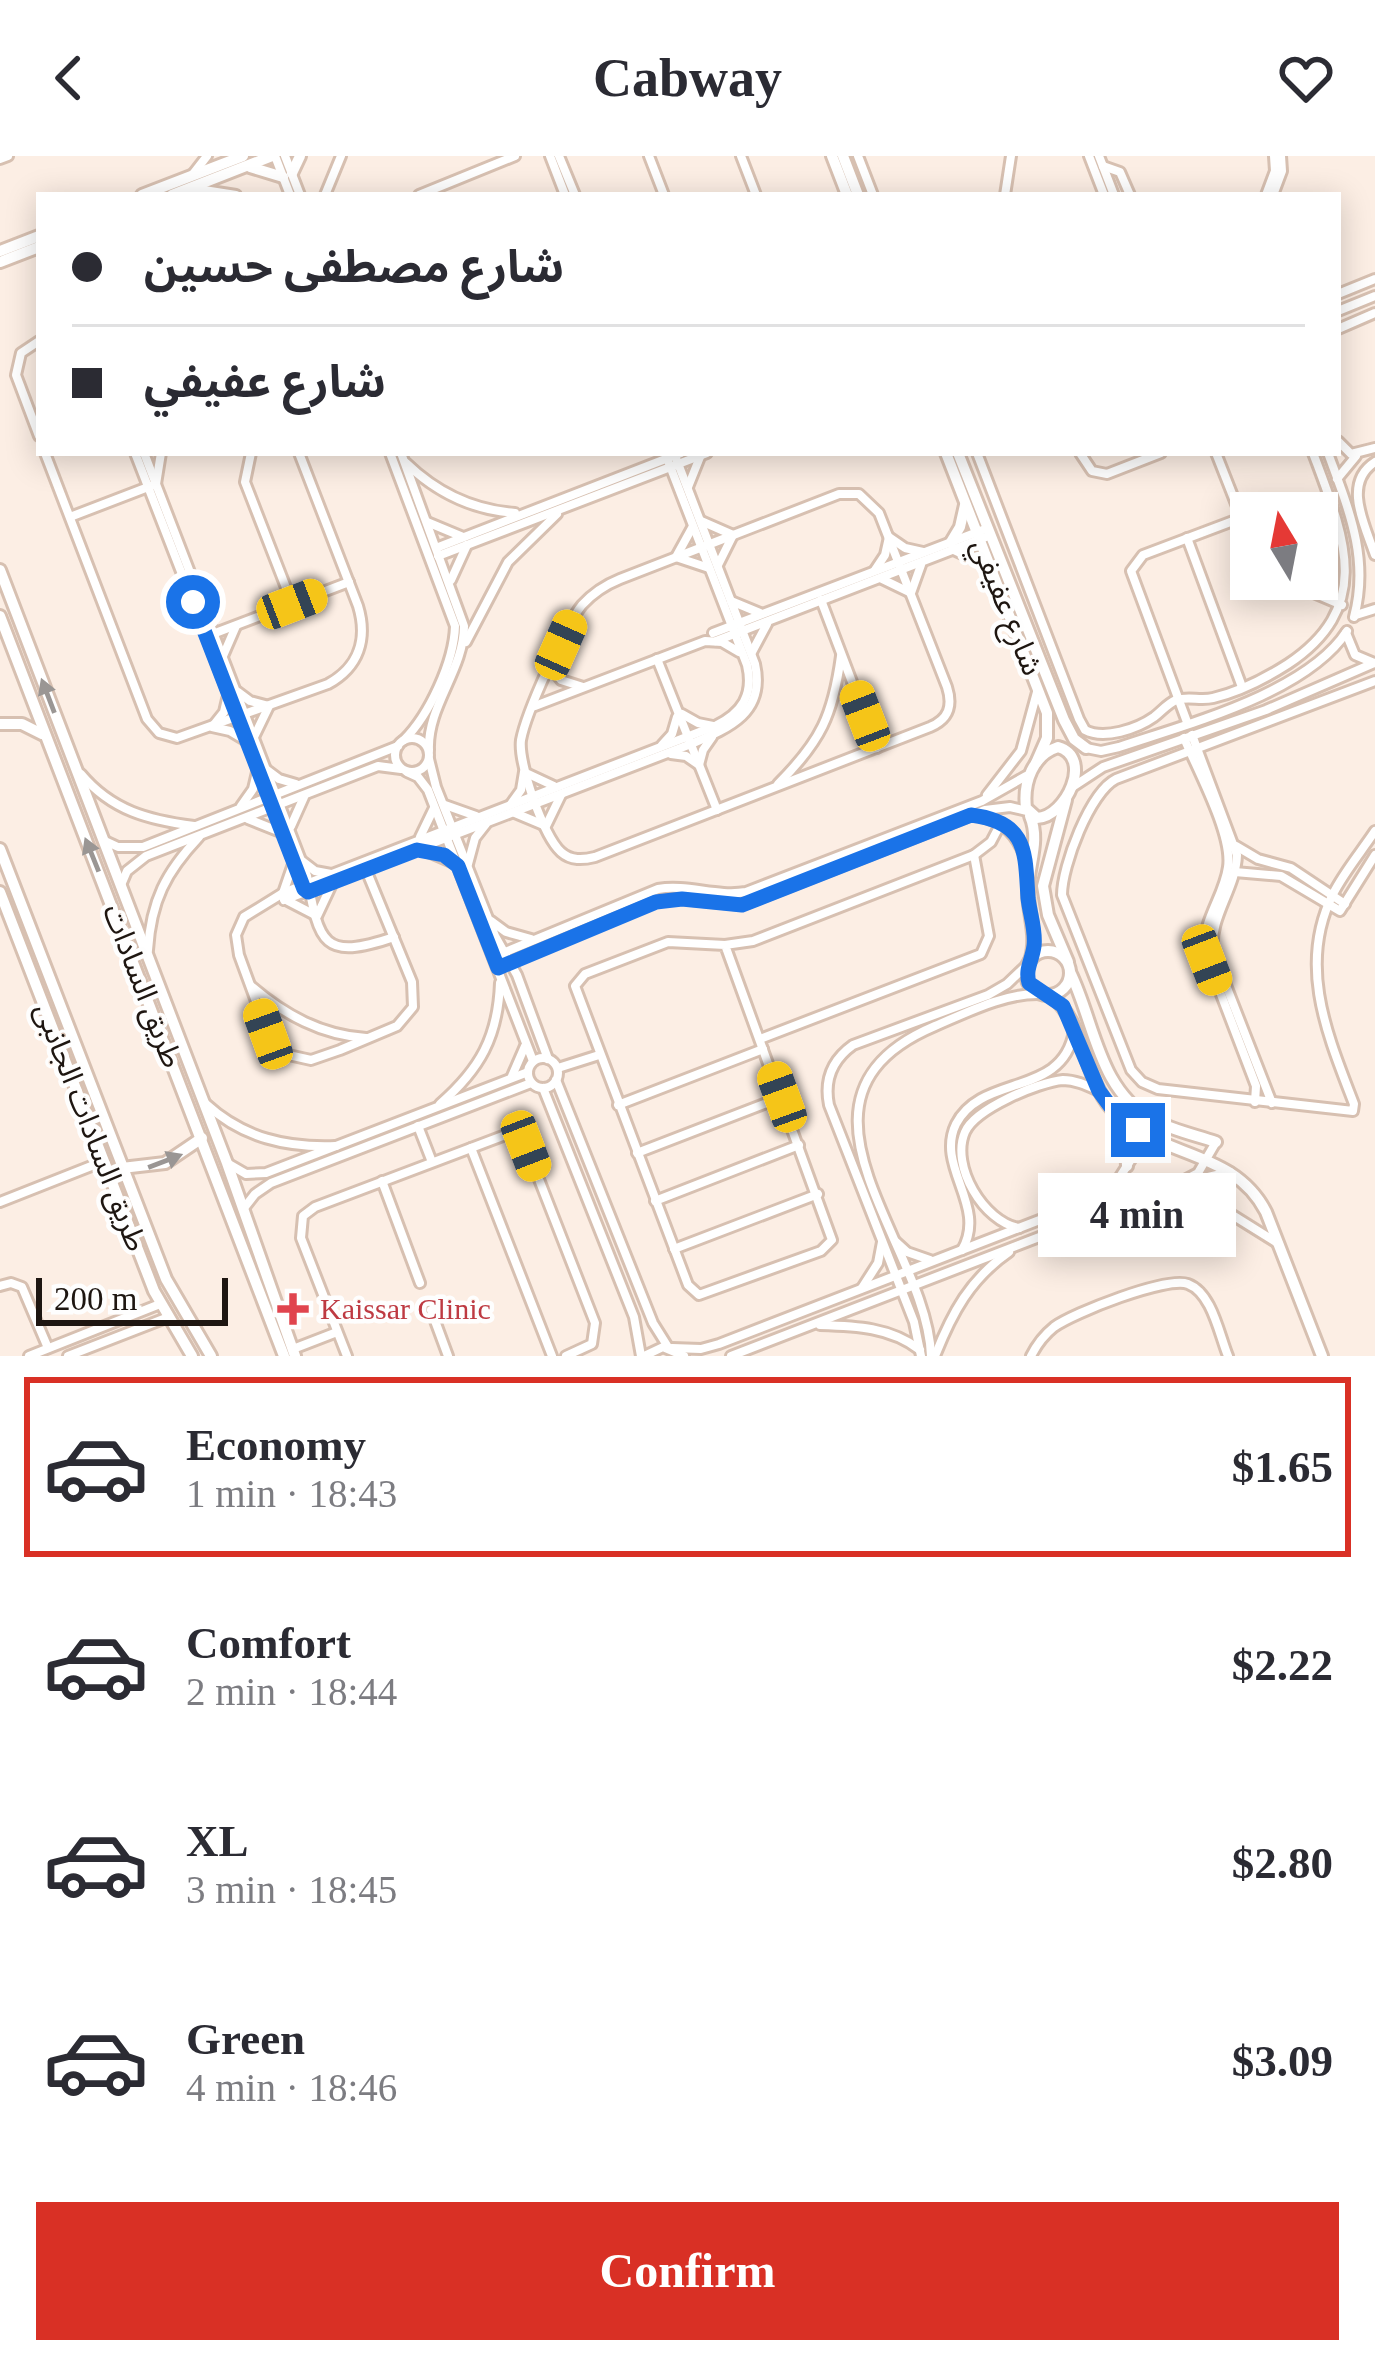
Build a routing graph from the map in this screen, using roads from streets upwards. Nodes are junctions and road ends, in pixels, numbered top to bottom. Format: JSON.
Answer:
{"nodes":[{"id":1,"x":206,"y":156,"type":"edge"},
{"id":2,"x":273,"y":156,"type":"edge"},
{"id":3,"x":285,"y":156,"type":"edge"},
{"id":4,"x":300,"y":156,"type":"edge"},
{"id":5,"x":341,"y":156,"type":"edge"},
{"id":6,"x":515,"y":156,"type":"edge"},
{"id":7,"x":537,"y":156,"type":"edge"},
{"id":8,"x":550,"y":156,"type":"edge"},
{"id":9,"x":649,"y":156,"type":"edge"},
{"id":10,"x":741,"y":156,"type":"edge"},
{"id":11,"x":832,"y":156,"type":"edge"},
{"id":12,"x":858,"y":156,"type":"edge"},
{"id":13,"x":1011,"y":156,"type":"edge"},
{"id":14,"x":1089,"y":156,"type":"edge"},
{"id":15,"x":1278,"y":156,"type":"edge"},
{"id":16,"x":245,"y":161,"type":"edge"},
{"id":17,"x":1101,"y":161,"type":"edge"},
{"id":18,"x":560,"y":162,"type":"edge"},
{"id":19,"x":843,"y":165,"type":"edge"},
{"id":20,"x":287,"y":175,"type":"junction"},
{"id":21,"x":191,"y":182,"type":"junction"},
{"id":22,"x":153,"y":192,"type":"edge"},
{"id":23,"x":176,"y":192,"type":"edge"},
{"id":24,"x":226,"y":192,"type":"edge"},
{"id":25,"x":290,"y":192,"type":"edge"},
{"id":26,"x":298,"y":192,"type":"edge"},
{"id":27,"x":326,"y":192,"type":"edge"},
{"id":28,"x":426,"y":192,"type":"edge"},
{"id":29,"x":565,"y":192,"type":"edge"},
{"id":30,"x":573,"y":192,"type":"edge"},
{"id":31,"x":663,"y":192,"type":"edge"},
{"id":32,"x":755,"y":192,"type":"edge"},
{"id":33,"x":856,"y":192,"type":"edge"},
{"id":34,"x":872,"y":192,"type":"edge"},
{"id":35,"x":1006,"y":192,"type":"edge"},
{"id":36,"x":1103,"y":192,"type":"edge"},
{"id":37,"x":1113,"y":192,"type":"edge"},
{"id":38,"x":1129,"y":192,"type":"edge"},
{"id":39,"x":1272,"y":192,"type":"edge"},
{"id":40,"x":36,"y":237,"type":"edge"},
{"id":41,"x":36,"y":248,"type":"edge"},
{"id":42,"x":0,"y":251,"type":"edge"},
{"id":43,"x":0,"y":262,"type":"edge"},
{"id":44,"x":1375,"y":279,"type":"edge"},
{"id":45,"x":1341,"y":293,"type":"edge"},
{"id":46,"x":1375,"y":296,"type":"edge"},
{"id":47,"x":1341,"y":310,"type":"edge"},
{"id":48,"x":1375,"y":313,"type":"edge"},
{"id":49,"x":1341,"y":328,"type":"edge"},
{"id":50,"x":36,"y":343,"type":"edge"},
{"id":51,"x":36,"y":427,"type":"edge"},
{"id":52,"x":1341,"y":445,"type":"edge"},
{"id":53,"x":1375,"y":448,"type":"edge"},
{"id":54,"x":1357,"y":455,"type":"junction"},
{"id":55,"x":46,"y":456,"type":"edge"},
{"id":56,"x":141,"y":456,"type":"edge"},
{"id":57,"x":160,"y":456,"type":"edge"},
{"id":58,"x":250,"y":456,"type":"edge"},
{"id":59,"x":300,"y":456,"type":"edge"},
{"id":60,"x":391,"y":456,"type":"edge"},
{"id":61,"x":651,"y":456,"type":"edge"},
{"id":62,"x":704,"y":456,"type":"edge"},
{"id":63,"x":949,"y":456,"type":"edge"},
{"id":64,"x":949,"y":456,"type":"edge"},
{"id":65,"x":977,"y":456,"type":"edge"},
{"id":66,"x":1082,"y":456,"type":"edge"},
{"id":67,"x":1150,"y":456,"type":"edge"},
{"id":68,"x":1217,"y":456,"type":"edge"},
{"id":69,"x":1314,"y":456,"type":"edge"},
{"id":70,"x":1329,"y":456,"type":"edge"},
{"id":71,"x":402,"y":457,"type":"edge"},
{"id":72,"x":673,"y":458,"type":"edge"},
{"id":73,"x":1375,"y":462,"type":"edge"},
{"id":74,"x":643,"y":473,"type":"junction"},
{"id":75,"x":1337,"y":479,"type":"junction"},
{"id":76,"x":152,"y":486,"type":"junction"},
{"id":77,"x":684,"y":490,"type":"junction"},
{"id":78,"x":1231,"y":492,"type":"edge"},
{"id":79,"x":965,"y":501,"type":"junction"},
{"id":80,"x":565,"y":508,"type":"junction"},
{"id":81,"x":522,"y":514,"type":"junction"},
{"id":82,"x":70,"y":517,"type":"junction"},
{"id":83,"x":427,"y":521,"type":"junction"},
{"id":84,"x":697,"y":522,"type":"junction"},
{"id":85,"x":1230,"y":522,"type":"edge"},
{"id":86,"x":984,"y":534,"type":"junction"},
{"id":87,"x":733,"y":535,"type":"junction"},
{"id":88,"x":889,"y":536,"type":"junction"},
{"id":89,"x":1187,"y":538,"type":"junction"},
{"id":90,"x":466,"y":541,"type":"junction"},
{"id":91,"x":705,"y":545,"type":"junction"},
{"id":92,"x":952,"y":545,"type":"junction"},
{"id":93,"x":1374,"y":552,"type":"edge"},
{"id":94,"x":434,"y":553,"type":"junction"},
{"id":95,"x":676,"y":556,"type":"junction"},
{"id":96,"x":925,"y":556,"type":"junction"},
{"id":97,"x":900,"y":566,"type":"junction"},
{"id":98,"x":714,"y":567,"type":"junction"},
{"id":99,"x":991,"y":567,"type":"junction"},
{"id":100,"x":876,"y":575,"type":"junction"},
{"id":101,"x":450,"y":581,"type":"junction"},
{"id":102,"x":2,"y":582,"type":"edge"},
{"id":103,"x":349,"y":582,"type":"junction"},
{"id":104,"x":842,"y":592,"type":"junction"},
{"id":105,"x":911,"y":593,"type":"junction"},
{"id":106,"x":819,"y":597,"type":"junction"},
{"id":107,"x":1330,"y":600,"type":"edge"},
{"id":108,"x":728,"y":603,"type":"junction"},
{"id":109,"x":292,"y":604,"type":"junction"},
{"id":110,"x":1342,"y":605,"type":"junction"},
{"id":111,"x":799,"y":609,"type":"junction"},
{"id":112,"x":1375,"y":609,"type":"edge"},
{"id":113,"x":0,"y":616,"type":"edge"},
{"id":114,"x":769,"y":616,"type":"junction"},
{"id":115,"x":1354,"y":617,"type":"junction"},
{"id":116,"x":238,"y":624,"type":"junction"},
{"id":117,"x":830,"y":626,"type":"junction"},
{"id":118,"x":738,"y":628,"type":"junction"},
{"id":119,"x":1347,"y":631,"type":"junction"},
{"id":120,"x":210,"y":635,"type":"junction"},
{"id":121,"x":711,"y":638,"type":"junction"},
{"id":122,"x":462,"y":648,"type":"junction"},
{"id":123,"x":841,"y":654,"type":"junction"},
{"id":124,"x":748,"y":655,"type":"junction"},
{"id":125,"x":223,"y":657,"type":"junction"},
{"id":126,"x":657,"y":659,"type":"junction"},
{"id":127,"x":1374,"y":663,"type":"edge"},
{"id":128,"x":551,"y":667,"type":"junction"},
{"id":129,"x":1375,"y":681,"type":"edge"},
{"id":130,"x":584,"y":687,"type":"junction"},
{"id":131,"x":1038,"y":687,"type":"junction"},
{"id":132,"x":1242,"y":687,"type":"junction"},
{"id":133,"x":231,"y":691,"type":"junction"},
{"id":134,"x":1178,"y":700,"type":"junction"},
{"id":135,"x":1249,"y":700,"type":"junction"},
{"id":136,"x":268,"y":706,"type":"junction"},
{"id":137,"x":534,"y":706,"type":"junction"},
{"id":138,"x":677,"y":709,"type":"junction"},
{"id":139,"x":1255,"y":714,"type":"junction"},
{"id":140,"x":241,"y":716,"type":"junction"},
{"id":141,"x":1187,"y":722,"type":"junction"},
{"id":142,"x":0,"y":724,"type":"edge"},
{"id":143,"x":212,"y":728,"type":"junction"},
{"id":144,"x":717,"y":729,"type":"junction"},
{"id":145,"x":1071,"y":735,"type":"junction"},
{"id":146,"x":44,"y":736,"type":"junction"},
{"id":147,"x":1188,"y":737,"type":"junction"},
{"id":148,"x":250,"y":740,"type":"junction"},
{"id":149,"x":689,"y":740,"type":"junction"},
{"id":150,"x":401,"y":743,"type":"junction"},
{"id":151,"x":877,"y":748,"type":"junction"},
{"id":152,"x":1086,"y":748,"type":"junction"},
{"id":153,"x":1069,"y":750,"type":"junction"},
{"id":154,"x":662,"y":751,"type":"junction"},
{"id":155,"x":1194,"y":752,"type":"junction"},
{"id":156,"x":429,"y":754,"type":"junction"},
{"id":157,"x":699,"y":765,"type":"junction"},
{"id":158,"x":75,"y":767,"type":"junction"},
{"id":159,"x":1034,"y":767,"type":"junction"},
{"id":160,"x":261,"y":770,"type":"junction"},
{"id":161,"x":404,"y":770,"type":"junction"},
{"id":162,"x":524,"y":772,"type":"junction"},
{"id":163,"x":774,"y":788,"type":"junction"},
{"id":164,"x":305,"y":789,"type":"junction"},
{"id":165,"x":560,"y":790,"type":"junction"},
{"id":166,"x":1068,"y":792,"type":"junction"},
{"id":167,"x":536,"y":800,"type":"junction"},
{"id":168,"x":274,"y":801,"type":"junction"},
{"id":169,"x":982,"y":801,"type":"junction"},
{"id":170,"x":71,"y":802,"type":"junction"},
{"id":171,"x":89,"y":803,"type":"junction"},
{"id":172,"x":439,"y":805,"type":"junction"},
{"id":173,"x":1000,"y":807,"type":"junction"},
{"id":174,"x":512,"y":809,"type":"junction"},
{"id":175,"x":717,"y":810,"type":"junction"},
{"id":176,"x":1028,"y":812,"type":"junction"},
{"id":177,"x":238,"y":815,"type":"junction"},
{"id":178,"x":971,"y":815,"type":"junction"},
{"id":179,"x":485,"y":819,"type":"junction"},
{"id":180,"x":1001,"y":823,"type":"junction"},
{"id":181,"x":546,"y":826,"type":"junction"},
{"id":182,"x":199,"y":830,"type":"junction"},
{"id":183,"x":1375,"y":831,"type":"edge"},
{"id":184,"x":450,"y":833,"type":"junction"},
{"id":185,"x":286,"y":835,"type":"junction"},
{"id":186,"x":1057,"y":838,"type":"junction"},
{"id":187,"x":103,"y":839,"type":"junction"},
{"id":188,"x":1035,"y":844,"type":"junction"},
{"id":189,"x":1235,"y":844,"type":"junction"},
{"id":190,"x":416,"y":846,"type":"junction"},
{"id":191,"x":0,"y":849,"type":"edge"},
{"id":192,"x":144,"y":851,"type":"junction"},
{"id":193,"x":974,"y":855,"type":"junction"},
{"id":194,"x":1375,"y":855,"type":"edge"},
{"id":195,"x":1258,"y":859,"type":"junction"},
{"id":196,"x":297,"y":862,"type":"junction"},
{"id":197,"x":834,"y":863,"type":"junction"},
{"id":198,"x":364,"y":866,"type":"junction"},
{"id":199,"x":463,"y":866,"type":"junction"},
{"id":200,"x":1030,"y":871,"type":"junction"},
{"id":201,"x":1235,"y":872,"type":"junction"},
{"id":202,"x":1255,"y":872,"type":"junction"},
{"id":203,"x":334,"y":878,"type":"junction"},
{"id":204,"x":121,"y":886,"type":"junction"},
{"id":205,"x":306,"y":887,"type":"junction"},
{"id":206,"x":0,"y":893,"type":"edge"},
{"id":207,"x":280,"y":898,"type":"junction"},
{"id":208,"x":1330,"y":900,"type":"junction"},
{"id":209,"x":317,"y":916,"type":"junction"},
{"id":210,"x":488,"y":918,"type":"junction"},
{"id":211,"x":394,"y":937,"type":"junction"},
{"id":212,"x":538,"y":938,"type":"junction"},
{"id":213,"x":20,"y":944,"type":"junction"},
{"id":214,"x":724,"y":946,"type":"junction"},
{"id":215,"x":38,"y":954,"type":"junction"},
{"id":216,"x":498,"y":955,"type":"junction"},
{"id":217,"x":148,"y":958,"type":"junction"},
{"id":218,"x":1210,"y":959,"type":"junction"},
{"id":219,"x":1030,"y":962,"type":"junction"},
{"id":220,"x":510,"y":963,"type":"junction"},
{"id":221,"x":1069,"y":967,"type":"junction"},
{"id":222,"x":499,"y":972,"type":"junction"},
{"id":223,"x":157,"y":982,"type":"junction"},
{"id":224,"x":250,"y":985,"type":"junction"},
{"id":225,"x":143,"y":987,"type":"junction"},
{"id":226,"x":1045,"y":995,"type":"junction"},
{"id":227,"x":1074,"y":1029,"type":"junction"},
{"id":228,"x":369,"y":1038,"type":"junction"},
{"id":229,"x":525,"y":1039,"type":"junction"},
{"id":230,"x":762,"y":1044,"type":"junction"},
{"id":231,"x":598,"y":1054,"type":"junction"},
{"id":232,"x":548,"y":1058,"type":"junction"},
{"id":233,"x":533,"y":1061,"type":"junction"},
{"id":234,"x":558,"y":1068,"type":"junction"},
{"id":235,"x":530,"y":1078,"type":"junction"},
{"id":236,"x":556,"y":1080,"type":"junction"},
{"id":237,"x":507,"y":1081,"type":"junction"},
{"id":238,"x":543,"y":1088,"type":"junction"},
{"id":239,"x":1099,"y":1091,"type":"junction"},
{"id":240,"x":1260,"y":1096,"type":"junction"},
{"id":241,"x":782,"y":1097,"type":"junction"},
{"id":242,"x":203,"y":1102,"type":"junction"},
{"id":243,"x":1273,"y":1105,"type":"junction"},
{"id":244,"x":618,"y":1106,"type":"junction"},
{"id":245,"x":434,"y":1110,"type":"junction"},
{"id":246,"x":1116,"y":1114,"type":"junction"},
{"id":247,"x":1155,"y":1121,"type":"junction"},
{"id":248,"x":418,"y":1126,"type":"junction"},
{"id":249,"x":395,"y":1130,"type":"junction"},
{"id":250,"x":1147,"y":1134,"type":"junction"},
{"id":251,"x":202,"y":1138,"type":"junction"},
{"id":252,"x":1216,"y":1142,"type":"joint"},
{"id":253,"x":800,"y":1145,"type":"junction"},
{"id":254,"x":344,"y":1146,"type":"junction"},
{"id":255,"x":470,"y":1148,"type":"junction"},
{"id":256,"x":637,"y":1153,"type":"junction"},
{"id":257,"x":1208,"y":1160,"type":"junction"},
{"id":258,"x":104,"y":1161,"type":"junction"},
{"id":259,"x":432,"y":1162,"type":"junction"},
{"id":260,"x":226,"y":1163,"type":"junction"},
{"id":261,"x":1127,"y":1166,"type":"junction"},
{"id":262,"x":122,"y":1168,"type":"junction"},
{"id":263,"x":1231,"y":1171,"type":"junction"},
{"id":264,"x":256,"y":1175,"type":"junction"},
{"id":265,"x":382,"y":1181,"type":"junction"},
{"id":266,"x":1179,"y":1184,"type":"junction"},
{"id":267,"x":262,"y":1187,"type":"junction"},
{"id":268,"x":1151,"y":1193,"type":"junction"},
{"id":269,"x":818,"y":1194,"type":"junction"},
{"id":270,"x":656,"y":1201,"type":"junction"},
{"id":271,"x":0,"y":1202,"type":"edge"},
{"id":272,"x":243,"y":1210,"type":"junction"},
{"id":273,"x":1021,"y":1228,"type":"junction"},
{"id":274,"x":892,"y":1237,"type":"junction"},
{"id":275,"x":150,"y":1241,"type":"junction"},
{"id":276,"x":882,"y":1241,"type":"junction"},
{"id":277,"x":1021,"y":1244,"type":"junction"},
{"id":278,"x":1279,"y":1244,"type":"junction"},
{"id":279,"x":674,"y":1249,"type":"junction"},
{"id":280,"x":139,"y":1251,"type":"junction"},
{"id":281,"x":961,"y":1251,"type":"junction"},
{"id":282,"x":261,"y":1259,"type":"junction"},
{"id":283,"x":937,"y":1260,"type":"junction"},
{"id":284,"x":901,"y":1274,"type":"junction"},
{"id":285,"x":420,"y":1282,"type":"dead end"},
{"id":286,"x":257,"y":1284,"type":"junction"},
{"id":287,"x":0,"y":1286,"type":"edge"},
{"id":288,"x":906,"y":1288,"type":"junction"},
{"id":289,"x":859,"y":1290,"type":"junction"},
{"id":290,"x":160,"y":1304,"type":"junction"},
{"id":291,"x":430,"y":1310,"type":"dead end"},
{"id":292,"x":649,"y":1313,"type":"junction"},
{"id":293,"x":634,"y":1317,"type":"junction"},
{"id":294,"x":166,"y":1318,"type":"junction"},
{"id":295,"x":813,"y":1324,"type":"junction"},
{"id":296,"x":338,"y":1332,"type":"junction"},
{"id":297,"x":670,"y":1348,"type":"junction"},
{"id":298,"x":49,"y":1352,"type":"edge"},
{"id":299,"x":291,"y":1354,"type":"edge"},
{"id":300,"x":921,"y":1354,"type":"edge"},
{"id":301,"x":1224,"y":1355,"type":"edge"},
{"id":302,"x":29,"y":1356,"type":"edge"},
{"id":303,"x":68,"y":1356,"type":"edge"},
{"id":304,"x":192,"y":1356,"type":"edge"},
{"id":305,"x":211,"y":1356,"type":"edge"},
{"id":306,"x":347,"y":1356,"type":"edge"},
{"id":307,"x":448,"y":1356,"type":"edge"},
{"id":308,"x":552,"y":1356,"type":"edge"},
{"id":309,"x":566,"y":1356,"type":"edge"},
{"id":310,"x":643,"y":1356,"type":"edge"},
{"id":311,"x":684,"y":1356,"type":"edge"},
{"id":312,"x":731,"y":1356,"type":"edge"},
{"id":313,"x":933,"y":1356,"type":"edge"},
{"id":314,"x":1031,"y":1356,"type":"edge"},
{"id":315,"x":1322,"y":1356,"type":"edge"}],
"edges":[{"from":1,"to":21,"type":"street"},
{"from":2,"to":16,"type":"street"},
{"from":2,"to":20,"type":"street"},
{"from":3,"to":20,"type":"street"},
{"from":4,"to":20,"type":"street"},
{"from":5,"to":27,"type":"street"},
{"from":6,"to":28,"type":"street"},
{"from":7,"to":18,"type":"street"},
{"from":8,"to":18,"type":"street"},
{"from":9,"to":31,"type":"street"},
{"from":10,"to":32,"type":"street"},
{"from":11,"to":19,"type":"street"},
{"from":12,"to":34,"type":"street"},
{"from":13,"to":35,"type":"street"},
{"from":14,"to":36,"type":"street"},
{"from":15,"to":39,"type":"street"},
{"from":16,"to":20,"type":"street"},
{"from":16,"to":21,"type":"street"},
{"from":17,"to":37,"type":"street"},
{"from":17,"to":38,"type":"street"},
{"from":18,"to":29,"type":"street"},
{"from":18,"to":30,"type":"street"},
{"from":19,"to":33,"type":"street"},
{"from":20,"to":25,"type":"street"},
{"from":20,"to":26,"type":"street"},
{"from":21,"to":22,"type":"street"},
{"from":21,"to":23,"type":"street"},
{"from":21,"to":24,"type":"street"},
{"from":40,"to":42,"type":"street"},
{"from":41,"to":43,"type":"street"},
{"from":44,"to":45,"type":"street"},
{"from":46,"to":47,"type":"street"},
{"from":48,"to":49,"type":"street"},
{"from":50,"to":51,"type":"street"},
{"from":52,"to":54,"type":"street"},
{"from":53,"to":54,"type":"street"},
{"from":54,"to":75,"type":"street"},
{"from":55,"to":82,"type":"street"},
{"from":56,"to":76,"type":"street"},
{"from":57,"to":76,"type":"street"},
{"from":58,"to":109,"type":"street"},
{"from":59,"to":103,"type":"street"},
{"from":60,"to":94,"type":"street"},
{"from":61,"to":74,"type":"street"},
{"from":62,"to":77,"type":"street"},
{"from":63,"to":79,"type":"street","name":"شارع عفيفي"},
{"from":64,"to":86,"type":"street","name":"شارع عفيفي"},
{"from":65,"to":134,"type":"street"},
{"from":66,"to":67,"type":"street"},
{"from":68,"to":78,"type":"street"},
{"from":69,"to":110,"type":"street"},
{"from":70,"to":75,"type":"street"},
{"from":71,"to":81,"type":"street"},
{"from":71,"to":83,"type":"street"},
{"from":72,"to":74,"type":"street"},
{"from":72,"to":77,"type":"street"},
{"from":73,"to":93,"type":"street"},
{"from":74,"to":77,"type":"street"},
{"from":74,"to":80,"type":"street"},
{"from":74,"to":81,"type":"street"},
{"from":75,"to":115,"type":"street"},
{"from":76,"to":82,"type":"street"},
{"from":76,"to":120,"type":"street"},
{"from":77,"to":84,"type":"street"},
{"from":79,"to":86,"type":"street","name":"شارع عفيفي"},
{"from":79,"to":92,"type":"street"},
{"from":80,"to":90,"type":"street"},
{"from":80,"to":122,"type":"street"},
{"from":81,"to":90,"type":"street"},
{"from":82,"to":143,"type":"street"},
{"from":83,"to":90,"type":"street"},
{"from":83,"to":94,"type":"street"},
{"from":84,"to":87,"type":"street"},
{"from":84,"to":91,"type":"street"},
{"from":84,"to":95,"type":"street"},
{"from":85,"to":89,"type":"street"},
{"from":86,"to":92,"type":"street"},
{"from":86,"to":99,"type":"street","name":"شارع عفيفي"},
{"from":86,"to":145,"type":"street","name":"شارع عفيفي"},
{"from":87,"to":88,"type":"street"},
{"from":87,"to":91,"type":"street"},
{"from":87,"to":98,"type":"street"},
{"from":88,"to":96,"type":"street"},
{"from":88,"to":97,"type":"street"},
{"from":88,"to":100,"type":"street"},
{"from":89,"to":132,"type":"street"},
{"from":89,"to":134,"type":"street"},
{"from":90,"to":94,"type":"street"},
{"from":90,"to":101,"type":"street"},
{"from":91,"to":95,"type":"street"},
{"from":91,"to":98,"type":"street"},
{"from":92,"to":96,"type":"street"},
{"from":92,"to":99,"type":"street"},
{"from":94,"to":101,"type":"street"},
{"from":94,"to":150,"type":"street"},
{"from":95,"to":98,"type":"street"},
{"from":95,"to":128,"type":"street"},
{"from":96,"to":97,"type":"street"},
{"from":96,"to":105,"type":"street"},
{"from":97,"to":100,"type":"street"},
{"from":97,"to":105,"type":"street"},
{"from":98,"to":108,"type":"street"},
{"from":99,"to":131,"type":"street","name":"شارع عفيفي"},
{"from":100,"to":104,"type":"street"},
{"from":100,"to":105,"type":"street"},
{"from":100,"to":106,"type":"street"},
{"from":101,"to":122,"type":"street"},
{"from":158,"to":102,"type":"street","one_way":true},
{"from":103,"to":109,"type":"street"},
{"from":103,"to":136,"type":"street"},
{"from":104,"to":106,"type":"street"},
{"from":104,"to":117,"type":"street"},
{"from":105,"to":151,"type":"street"},
{"from":106,"to":111,"type":"street"},
{"from":106,"to":114,"type":"street"},
{"from":106,"to":117,"type":"street"},
{"from":107,"to":110,"type":"street"},
{"from":108,"to":114,"type":"street"},
{"from":108,"to":118,"type":"street"},
{"from":108,"to":121,"type":"street"},
{"from":109,"to":116,"type":"street"},
{"from":110,"to":132,"type":"street"},
{"from":111,"to":114,"type":"street"},
{"from":111,"to":117,"type":"street"},
{"from":112,"to":115,"type":"street"},
{"from":113,"to":146,"type":"street","name":"طريق السادات"},
{"from":114,"to":118,"type":"street"},
{"from":114,"to":124,"type":"street"},
{"from":115,"to":119,"type":"street"},
{"from":116,"to":120,"type":"street"},
{"from":116,"to":125,"type":"street"},
{"from":117,"to":123,"type":"street"},
{"from":118,"to":121,"type":"street"},
{"from":118,"to":124,"type":"street"},
{"from":119,"to":127,"type":"street"},
{"from":119,"to":135,"type":"street"},
{"from":120,"to":125,"type":"street"},
{"from":120,"to":133,"type":"street"},
{"from":121,"to":124,"type":"street"},
{"from":121,"to":126,"type":"street"},
{"from":122,"to":156,"type":"street"},
{"from":123,"to":151,"type":"street"},
{"from":123,"to":163,"type":"street"},
{"from":124,"to":144,"type":"street"},
{"from":125,"to":133,"type":"street"},
{"from":126,"to":130,"type":"street"},
{"from":126,"to":138,"type":"street"},
{"from":127,"to":139,"type":"street"},
{"from":128,"to":130,"type":"street"},
{"from":128,"to":137,"type":"street"},
{"from":129,"to":155,"type":"street"},
{"from":130,"to":137,"type":"street"},
{"from":131,"to":159,"type":"street","name":"شارع عفيفي"},
{"from":131,"to":169,"type":"street"},
{"from":132,"to":134,"type":"street"},
{"from":133,"to":136,"type":"street"},
{"from":133,"to":140,"type":"street"},
{"from":133,"to":143,"type":"street"},
{"from":134,"to":141,"type":"street"},
{"from":135,"to":139,"type":"street"},
{"from":135,"to":141,"type":"street"},
{"from":136,"to":140,"type":"street"},
{"from":136,"to":148,"type":"street"},
{"from":137,"to":162,"type":"street"},
{"from":138,"to":144,"type":"street"},
{"from":138,"to":149,"type":"street"},
{"from":138,"to":154,"type":"street"},
{"from":139,"to":147,"type":"street"},
{"from":140,"to":143,"type":"street"},
{"from":140,"to":148,"type":"street"},
{"from":141,"to":152,"type":"street"},
{"from":142,"to":146,"type":"street"},
{"from":143,"to":148,"type":"street"},
{"from":144,"to":149,"type":"street"},
{"from":144,"to":157,"type":"street"},
{"from":145,"to":152,"type":"street","name":"شارع عفيفي"},
{"from":145,"to":153,"type":"street"},
{"from":146,"to":170,"type":"street","name":"طريق السادات"},
{"from":147,"to":155,"type":"street"},
{"from":147,"to":166,"type":"street"},
{"from":148,"to":160,"type":"street"},
{"from":149,"to":154,"type":"street"},
{"from":149,"to":157,"type":"street"},
{"from":150,"to":156,"type":"street"},
{"from":150,"to":161,"type":"street"},
{"from":150,"to":164,"type":"street"},
{"from":151,"to":163,"type":"street"},
{"from":152,"to":153,"type":"street"},
{"from":153,"to":159,"type":"street"},
{"from":153,"to":166,"type":"street"},
{"from":154,"to":157,"type":"street"},
{"from":154,"to":165,"type":"street"},
{"from":155,"to":189,"type":"street"},
{"from":155,"to":218,"type":"street"},
{"from":155,"to":240,"type":"street"},
{"from":156,"to":161,"type":"street"},
{"from":156,"to":172,"type":"street"},
{"from":157,"to":175,"type":"street"},
{"from":158,"to":171,"type":"street"},
{"from":158,"to":182,"type":"street"},
{"from":159,"to":169,"type":"street"},
{"from":159,"to":176,"type":"street","name":"شارع عفيفي"},
{"from":160,"to":164,"type":"street"},
{"from":160,"to":168,"type":"street"},
{"from":160,"to":177,"type":"street"},
{"from":161,"to":164,"type":"street"},
{"from":161,"to":172,"type":"street"},
{"from":162,"to":165,"type":"street"},
{"from":162,"to":167,"type":"street"},
{"from":162,"to":174,"type":"street"},
{"from":163,"to":175,"type":"street"},
{"from":164,"to":168,"type":"street"},
{"from":164,"to":185,"type":"street"},
{"from":165,"to":167,"type":"street"},
{"from":165,"to":181,"type":"street"},
{"from":166,"to":176,"type":"street"},
{"from":166,"to":186,"type":"street"},
{"from":167,"to":174,"type":"street"},
{"from":167,"to":181,"type":"street"},
{"from":168,"to":177,"type":"street"},
{"from":168,"to":185,"type":"street"},
{"from":169,"to":173,"type":"street"},
{"from":169,"to":197,"type":"street"},
{"from":170,"to":171,"type":"street"},
{"from":225,"to":170,"type":"street","name":"طريق السادات","one_way":true},
{"from":171,"to":187,"type":"street"},
{"from":172,"to":179,"type":"street"},
{"from":172,"to":184,"type":"street"},
{"from":172,"to":190,"type":"street"},
{"from":173,"to":176,"type":"street"},
{"from":173,"to":178,"type":"street"},
{"from":174,"to":179,"type":"street"},
{"from":174,"to":181,"type":"street"},
{"from":175,"to":181,"type":"street"},
{"from":176,"to":188,"type":"street"},
{"from":177,"to":182,"type":"street"},
{"from":177,"to":185,"type":"street"},
{"from":178,"to":180,"type":"street"},
{"from":178,"to":197,"type":"street"},
{"from":179,"to":184,"type":"street"},
{"from":179,"to":199,"type":"street"},
{"from":180,"to":193,"type":"street"},
{"from":180,"to":200,"type":"street"},
{"from":182,"to":192,"type":"street"},
{"from":182,"to":217,"type":"street"},
{"from":183,"to":208,"type":"street"},
{"from":184,"to":190,"type":"street"},
{"from":184,"to":199,"type":"street"},
{"from":185,"to":196,"type":"street"},
{"from":186,"to":188,"type":"street"},
{"from":186,"to":221,"type":"street"},
{"from":187,"to":192,"type":"street"},
{"from":187,"to":204,"type":"street"},
{"from":188,"to":200,"type":"street"},
{"from":189,"to":195,"type":"street"},
{"from":189,"to":201,"type":"street"},
{"from":190,"to":198,"type":"street"},
{"from":190,"to":199,"type":"street"},
{"from":191,"to":215,"type":"street"},
{"from":192,"to":204,"type":"street"},
{"from":193,"to":214,"type":"street"},
{"from":193,"to":230,"type":"street"},
{"from":194,"to":208,"type":"street"},
{"from":195,"to":202,"type":"street"},
{"from":195,"to":208,"type":"street"},
{"from":196,"to":203,"type":"street"},
{"from":196,"to":205,"type":"street"},
{"from":196,"to":207,"type":"street"},
{"from":197,"to":212,"type":"street"},
{"from":197,"to":220,"type":"street"},
{"from":198,"to":203,"type":"street"},
{"from":198,"to":211,"type":"street"},
{"from":199,"to":210,"type":"street"},
{"from":199,"to":216,"type":"street"},
{"from":200,"to":219,"type":"street"},
{"from":201,"to":202,"type":"street"},
{"from":201,"to":218,"type":"street"},
{"from":202,"to":208,"type":"street"},
{"from":203,"to":205,"type":"street"},
{"from":203,"to":209,"type":"street"},
{"from":204,"to":217,"type":"street"},
{"from":205,"to":207,"type":"street"},
{"from":205,"to":209,"type":"street"},
{"from":206,"to":213,"type":"street","name":"طريق السادات الجانبى"},
{"from":207,"to":209,"type":"street"},
{"from":207,"to":224,"type":"street"},
{"from":208,"to":243,"type":"street"},
{"from":209,"to":211,"type":"street"},
{"from":210,"to":212,"type":"street"},
{"from":210,"to":216,"type":"street"},
{"from":211,"to":228,"type":"street"},
{"from":212,"to":216,"type":"street"},
{"from":213,"to":215,"type":"street"},
{"from":213,"to":258,"type":"street","name":"طريق السادات الجانبى"},
{"from":214,"to":230,"type":"street"},
{"from":214,"to":231,"type":"street"},
{"from":215,"to":262,"type":"street"},
{"from":216,"to":220,"type":"street"},
{"from":216,"to":222,"type":"street"},
{"from":217,"to":223,"type":"street"},
{"from":218,"to":240,"type":"street"},
{"from":219,"to":221,"type":"street"},
{"from":219,"to":226,"type":"street"},
{"from":219,"to":276,"type":"street"},
{"from":220,"to":222,"type":"street"},
{"from":220,"to":232,"type":"street"},
{"from":221,"to":226,"type":"street"},
{"from":221,"to":247,"type":"street"},
{"from":222,"to":229,"type":"street"},
{"from":222,"to":245,"type":"street"},
{"from":223,"to":225,"type":"street"},
{"from":223,"to":242,"type":"street"},
{"from":224,"to":228,"type":"street"},
{"from":224,"to":228,"type":"street"},
{"from":225,"to":251,"type":"street","name":"طريق السادات"},
{"from":226,"to":227,"type":"street"},
{"from":226,"to":274,"type":"street"},
{"from":227,"to":239,"type":"street"},
{"from":227,"to":281,"type":"street"},
{"from":229,"to":233,"type":"street"},
{"from":229,"to":237,"type":"street"},
{"from":230,"to":241,"type":"street"},
{"from":230,"to":244,"type":"street"},
{"from":231,"to":234,"type":"street"},
{"from":231,"to":244,"type":"street"},
{"from":232,"to":233,"type":"street"},
{"from":232,"to":234,"type":"street"},
{"from":233,"to":235,"type":"street"},
{"from":234,"to":236,"type":"street"},
{"from":235,"to":237,"type":"street"},
{"from":235,"to":238,"type":"street"},
{"from":235,"to":248,"type":"street"},
{"from":236,"to":238,"type":"street"},
{"from":236,"to":292,"type":"street"},
{"from":237,"to":245,"type":"street"},
{"from":238,"to":293,"type":"street"},
{"from":239,"to":246,"type":"street"},
{"from":239,"to":273,"type":"street"},
{"from":240,"to":243,"type":"street"},
{"from":240,"to":243,"type":"street"},
{"from":241,"to":253,"type":"street"},
{"from":241,"to":256,"type":"street"},
{"from":242,"to":254,"type":"street"},
{"from":242,"to":260,"type":"street"},
{"from":244,"to":256,"type":"street"},
{"from":245,"to":249,"type":"street"},
{"from":246,"to":250,"type":"street"},
{"from":246,"to":261,"type":"street"},
{"from":247,"to":250,"type":"street"},
{"from":247,"to":252,"type":"street"},
{"from":248,"to":249,"type":"street"},
{"from":248,"to":259,"type":"street"},
{"from":249,"to":254,"type":"street"},
{"from":249,"to":267,"type":"street"},
{"from":250,"to":257,"type":"street"},
{"from":250,"to":261,"type":"street"},
{"from":262,"to":251,"type":"street","one_way":true},
{"from":251,"to":286,"type":"street","name":"طريق السادات"},
{"from":252,"to":257,"type":"street"},
{"from":253,"to":269,"type":"street"},
{"from":253,"to":270,"type":"street"},
{"from":254,"to":264,"type":"street"},
{"from":255,"to":259,"type":"street"},
{"from":255,"to":308,"type":"street"},
{"from":255,"to":309,"type":"street"},
{"from":256,"to":270,"type":"street"},
{"from":257,"to":263,"type":"street"},
{"from":257,"to":266,"type":"street"},
{"from":258,"to":271,"type":"street"},
{"from":258,"to":280,"type":"street","name":"طريق السادات الجانبى"},
{"from":259,"to":265,"type":"street"},
{"from":260,"to":264,"type":"street"},
{"from":260,"to":272,"type":"street"},
{"from":261,"to":273,"type":"street"},
{"from":262,"to":275,"type":"street"},
{"from":263,"to":266,"type":"street"},
{"from":263,"to":278,"type":"street"},
{"from":264,"to":267,"type":"street"},
{"from":265,"to":285,"type":"street"},
{"from":265,"to":296,"type":"street"},
{"from":266,"to":268,"type":"street"},
{"from":267,"to":272,"type":"street"},
{"from":268,"to":277,"type":"street"},
{"from":268,"to":278,"type":"street"},
{"from":269,"to":279,"type":"street"},
{"from":269,"to":279,"type":"street"},
{"from":270,"to":279,"type":"street"},
{"from":272,"to":282,"type":"street"},
{"from":273,"to":281,"type":"street"},
{"from":274,"to":283,"type":"street"},
{"from":274,"to":284,"type":"street"},
{"from":275,"to":280,"type":"street"},
{"from":275,"to":305,"type":"street"},
{"from":276,"to":284,"type":"street"},
{"from":276,"to":289,"type":"street"},
{"from":277,"to":288,"type":"street"},
{"from":277,"to":313,"type":"street"},
{"from":278,"to":315,"type":"street"},
{"from":280,"to":290,"type":"street","name":"طريق السادات الجانبى"},
{"from":281,"to":283,"type":"street"},
{"from":282,"to":286,"type":"street"},
{"from":282,"to":299,"type":"street"},
{"from":283,"to":284,"type":"street"},
{"from":284,"to":288,"type":"street"},
{"from":284,"to":289,"type":"street"},
{"from":286,"to":299,"type":"street","name":"طريق السادات"},
{"from":287,"to":298,"type":"street"},
{"from":288,"to":295,"type":"street"},
{"from":288,"to":300,"type":"street"},
{"from":288,"to":313,"type":"street"},
{"from":289,"to":297,"type":"street"},
{"from":290,"to":294,"type":"street","name":"طريق السادات الجانبى"},
{"from":290,"to":298,"type":"street"},
{"from":291,"to":307,"type":"street"},
{"from":292,"to":293,"type":"street"},
{"from":292,"to":297,"type":"street"},
{"from":293,"to":310,"type":"street"},
{"from":294,"to":303,"type":"street"},
{"from":294,"to":304,"type":"street","name":"طريق السادات الجانبى"},
{"from":295,"to":300,"type":"street"},
{"from":295,"to":312,"type":"street"},
{"from":296,"to":299,"type":"street"},
{"from":296,"to":306,"type":"street"},
{"from":297,"to":310,"type":"street"},
{"from":297,"to":311,"type":"street"},
{"from":298,"to":302,"type":"street"},
{"from":301,"to":314,"type":"street"}]}
